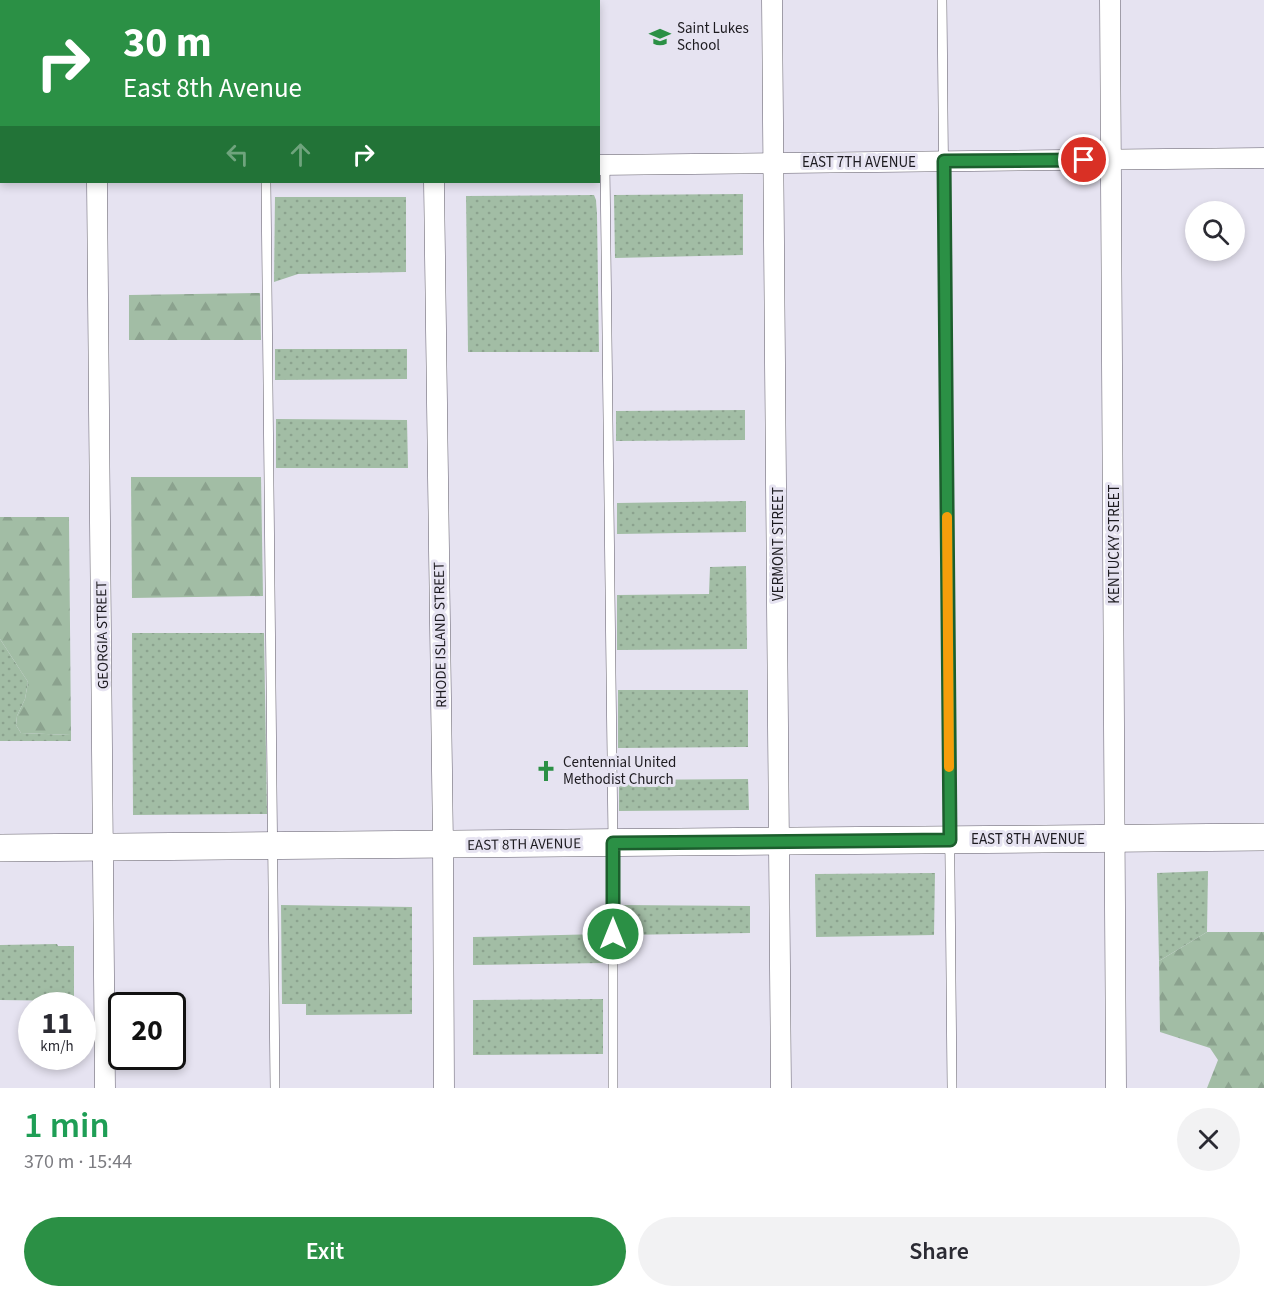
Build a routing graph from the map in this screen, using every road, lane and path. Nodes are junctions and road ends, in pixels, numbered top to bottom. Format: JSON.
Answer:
{"nodes":[{"id":1,"x":772,"y":0,"type":"edge"},
{"id":2,"x":942,"y":0,"type":"edge"},
{"id":3,"x":1110,"y":0,"type":"edge"},
{"id":4,"x":1264,"y":158,"type":"edge"},
{"id":5,"x":1111,"y":160,"type":"junction"},
{"id":6,"x":944,"y":161,"type":"junction"},
{"id":7,"x":774,"y":162,"type":"junction"},
{"id":8,"x":602,"y":165,"type":"edge"},
{"id":9,"x":97,"y":183,"type":"edge"},
{"id":10,"x":266,"y":183,"type":"edge"},
{"id":11,"x":434,"y":183,"type":"edge"},
{"id":12,"x":1264,"y":837,"type":"edge"},
{"id":13,"x":1116,"y":839,"type":"junction"},
{"id":14,"x":950,"y":840,"type":"junction"},
{"id":15,"x":780,"y":841,"type":"junction"},
{"id":16,"x":613,"y":843,"type":"junction"},
{"id":17,"x":443,"y":844,"type":"junction"},
{"id":18,"x":274,"y":845,"type":"junction"},
{"id":19,"x":104,"y":847,"type":"junction"},
{"id":20,"x":0,"y":848,"type":"edge"},
{"id":21,"x":105,"y":1088,"type":"edge"},
{"id":22,"x":274,"y":1088,"type":"edge"},
{"id":23,"x":444,"y":1088,"type":"edge"},
{"id":24,"x":613,"y":1088,"type":"edge"},
{"id":25,"x":781,"y":1088,"type":"edge"},
{"id":26,"x":952,"y":1088,"type":"edge"},
{"id":27,"x":1116,"y":1088,"type":"edge"}],
"edges":[{"from":1,"to":7,"type":"street","name":"VERMONT STREET"},
{"from":2,"to":6,"type":"lane"},
{"from":3,"to":5,"type":"street","name":"KENTUCKY STREET"},
{"from":4,"to":5,"type":"street","name":"EAST 7TH AVENUE"},
{"from":5,"to":6,"type":"street","name":"EAST 7TH AVENUE"},
{"from":5,"to":13,"type":"street","name":"KENTUCKY STREET"},
{"from":6,"to":7,"type":"street","name":"EAST 7TH AVENUE"},
{"from":6,"to":14,"type":"lane"},
{"from":7,"to":8,"type":"street","name":"EAST 7TH AVENUE"},
{"from":7,"to":15,"type":"street","name":"VERMONT STREET"},
{"from":8,"to":16,"type":"lane"},
{"from":9,"to":19,"type":"street","name":"GEORGIA STREET"},
{"from":10,"to":18,"type":"lane"},
{"from":11,"to":17,"type":"street","name":"RHODE ISLAND STREET"},
{"from":12,"to":13,"type":"street","name":"EAST 8TH AVENUE"},
{"from":13,"to":14,"type":"street","name":"EAST 8TH AVENUE"},
{"from":13,"to":27,"type":"street","name":"KENTUCKY STREET"},
{"from":14,"to":15,"type":"street","name":"EAST 8TH AVENUE"},
{"from":14,"to":26,"type":"lane"},
{"from":15,"to":16,"type":"street","name":"EAST 8TH AVENUE"},
{"from":15,"to":25,"type":"street","name":"VERMONT STREET"},
{"from":16,"to":17,"type":"street","name":"EAST 8TH AVENUE"},
{"from":16,"to":24,"type":"lane"},
{"from":17,"to":18,"type":"street","name":"EAST 8TH AVENUE"},
{"from":17,"to":23,"type":"street","name":"RHODE ISLAND STREET"},
{"from":18,"to":19,"type":"street","name":"EAST 8TH AVENUE"},
{"from":18,"to":22,"type":"lane"},
{"from":19,"to":20,"type":"street","name":"EAST 8TH AVENUE"},
{"from":19,"to":21,"type":"street","name":"GEORGIA STREET"}]}
